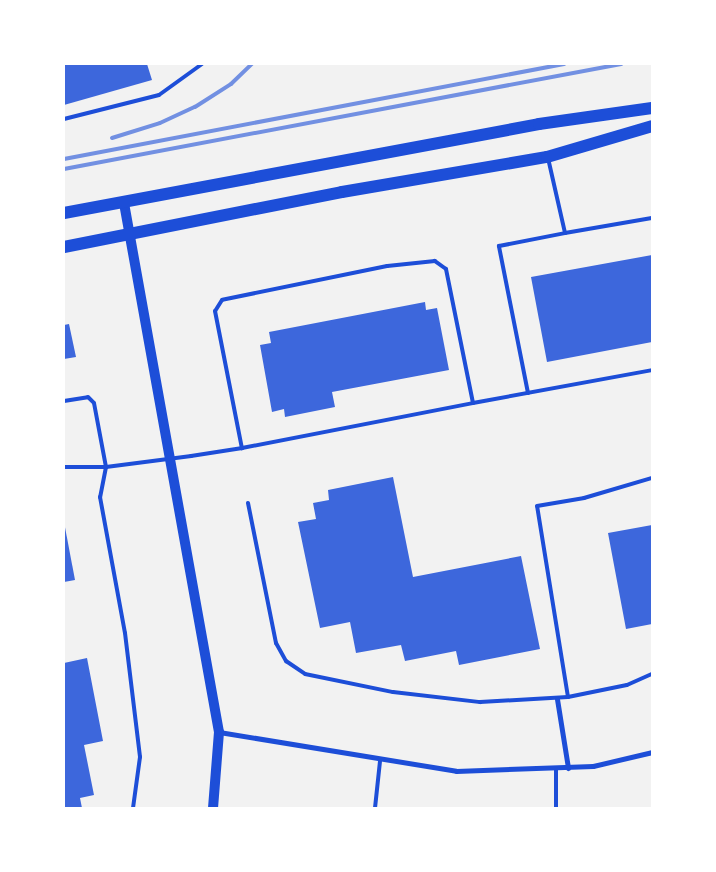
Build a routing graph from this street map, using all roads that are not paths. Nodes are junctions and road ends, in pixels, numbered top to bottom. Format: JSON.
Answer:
{"nodes":[{"id":1,"x":202,"y":64,"type":"edge"},
{"id":2,"x":652,"y":108,"type":"edge"},
{"id":3,"x":64,"y":119,"type":"edge"},
{"id":4,"x":652,"y":126,"type":"edge"},
{"id":5,"x":547,"y":157,"type":"junction"},
{"id":6,"x":124,"y":203,"type":"junction"},
{"id":7,"x":64,"y":214,"type":"edge"},
{"id":8,"x":652,"y":218,"type":"edge"},
{"id":9,"x":565,"y":233,"type":"junction"},
{"id":10,"x":129,"y":235,"type":"junction"},
{"id":11,"x":64,"y":247,"type":"edge"},
{"id":12,"x":652,"y":370,"type":"edge"},
{"id":13,"x":528,"y":393,"type":"junction"},
{"id":14,"x":64,"y":401,"type":"edge"},
{"id":15,"x":473,"y":403,"type":"junction"},
{"id":16,"x":242,"y":448,"type":"junction"},
{"id":17,"x":169,"y":460,"type":"junction"},
{"id":18,"x":64,"y":467,"type":"edge"},
{"id":19,"x":106,"y":468,"type":"junction"},
{"id":20,"x":652,"y":478,"type":"edge"},
{"id":21,"x":248,"y":503,"type":"dead end"},
{"id":22,"x":652,"y":674,"type":"edge"},
{"id":23,"x":568,"y":698,"type":"junction"},
{"id":24,"x":557,"y":699,"type":"junction"},
{"id":25,"x":219,"y":732,"type":"junction"},
{"id":26,"x":652,"y":752,"type":"edge"},
{"id":27,"x":380,"y":760,"type":"junction"},
{"id":28,"x":568,"y":768,"type":"junction"},
{"id":29,"x":556,"y":769,"type":"junction"},
{"id":30,"x":134,"y":808,"type":"edge"},
{"id":31,"x":213,"y":808,"type":"edge"},
{"id":32,"x":375,"y":808,"type":"edge"},
{"id":33,"x":556,"y":808,"type":"edge"}],
"edges":[{"from":1,"to":3,"type":"lane"},
{"from":2,"to":6,"type":"main road"},
{"from":4,"to":5,"type":"main road"},
{"from":5,"to":9,"type":"lane"},
{"from":5,"to":10,"type":"main road"},
{"from":6,"to":7,"type":"main road"},
{"from":6,"to":10,"type":"main road"},
{"from":8,"to":9,"type":"lane"},
{"from":9,"to":13,"type":"lane"},
{"from":10,"to":11,"type":"main road"},
{"from":10,"to":17,"type":"main road"},
{"from":12,"to":13,"type":"lane"},
{"from":13,"to":15,"type":"lane"},
{"from":14,"to":19,"type":"lane"},
{"from":15,"to":16,"type":"lane"},
{"from":15,"to":16,"type":"lane"},
{"from":16,"to":17,"type":"lane"},
{"from":17,"to":19,"type":"lane"},
{"from":17,"to":25,"type":"main road"},
{"from":18,"to":19,"type":"lane"},
{"from":19,"to":30,"type":"lane"},
{"from":20,"to":23,"type":"lane"},
{"from":21,"to":24,"type":"lane"},
{"from":22,"to":23,"type":"lane"},
{"from":23,"to":24,"type":"lane"},
{"from":24,"to":28,"type":"street"},
{"from":25,"to":27,"type":"street"},
{"from":25,"to":31,"type":"main road"},
{"from":26,"to":28,"type":"street"},
{"from":27,"to":29,"type":"street"},
{"from":27,"to":32,"type":"lane"},
{"from":28,"to":29,"type":"street"},
{"from":29,"to":33,"type":"lane"}]}
